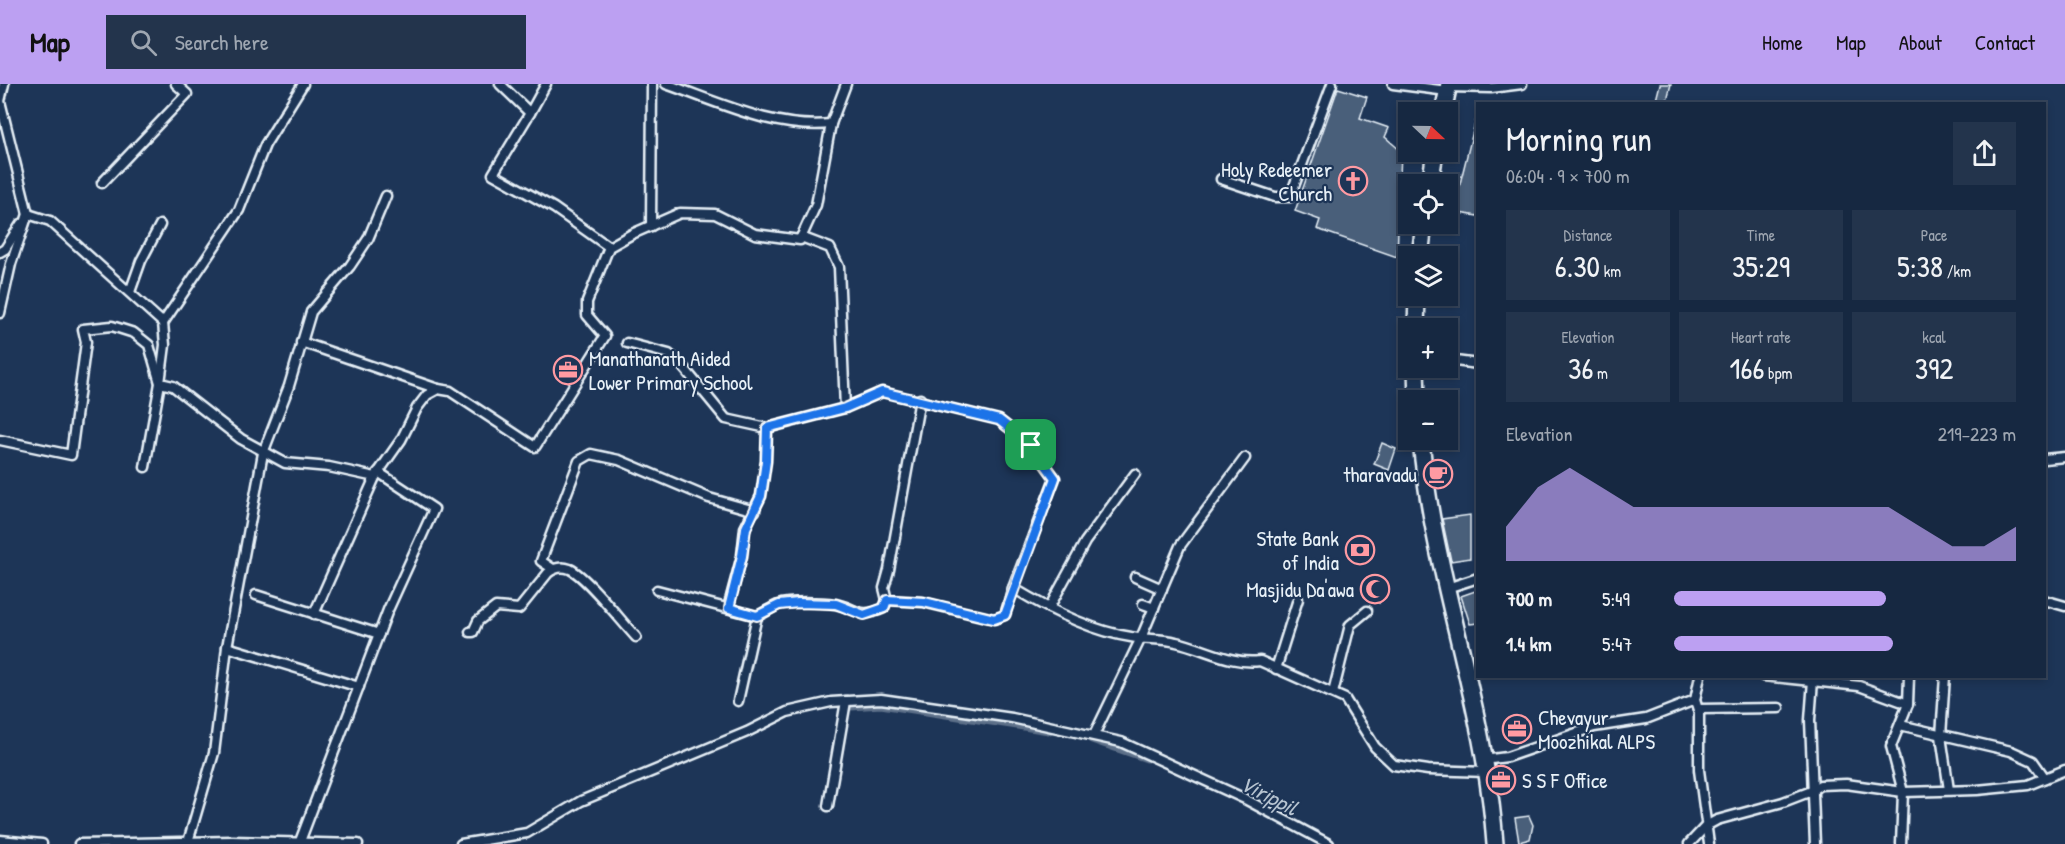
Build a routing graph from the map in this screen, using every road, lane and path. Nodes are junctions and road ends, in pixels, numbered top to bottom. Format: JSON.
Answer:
{"nodes":[{"id":1,"x":4,"y":84,"type":"edge"},
{"id":2,"x":176,"y":84,"type":"edge"},
{"id":3,"x":303,"y":84,"type":"edge"},
{"id":4,"x":500,"y":84,"type":"edge"},
{"id":5,"x":546,"y":84,"type":"edge"},
{"id":6,"x":652,"y":84,"type":"edge"},
{"id":7,"x":666,"y":84,"type":"edge"},
{"id":8,"x":846,"y":84,"type":"edge"},
{"id":9,"x":1332,"y":84,"type":"edge"},
{"id":10,"x":1393,"y":84,"type":"edge"},
{"id":11,"x":1522,"y":84,"type":"edge"},
{"id":12,"x":1448,"y":88,"type":"edge"},
{"id":13,"x":530,"y":113,"type":"junction"},
{"id":14,"x":831,"y":124,"type":"junction"},
{"id":15,"x":1221,"y":179,"type":"dead end"},
{"id":16,"x":102,"y":183,"type":"dead end"},
{"id":17,"x":387,"y":196,"type":"dead end"},
{"id":18,"x":28,"y":214,"type":"junction"},
{"id":19,"x":159,"y":225,"type":"dead end"},
{"id":20,"x":651,"y":225,"type":"junction"},
{"id":21,"x":801,"y":237,"type":"junction"},
{"id":22,"x":609,"y":248,"type":"junction"},
{"id":23,"x":0,"y":252,"type":"edge"},
{"id":24,"x":130,"y":292,"type":"junction"},
{"id":25,"x":0,"y":313,"type":"edge"},
{"id":26,"x":163,"y":323,"type":"junction"},
{"id":27,"x":301,"y":342,"type":"junction"},
{"id":28,"x":627,"y":343,"type":"dead end"},
{"id":29,"x":1458,"y":361,"type":"edge"},
{"id":30,"x":1476,"y":364,"type":"edge"},
{"id":31,"x":160,"y":383,"type":"junction"},
{"id":32,"x":438,"y":389,"type":"junction"},
{"id":33,"x":920,"y":399,"type":"junction"},
{"id":34,"x":845,"y":408,"type":"junction"},
{"id":35,"x":767,"y":428,"type":"junction"},
{"id":36,"x":0,"y":440,"type":"edge"},
{"id":37,"x":1423,"y":450,"type":"edge"},
{"id":38,"x":263,"y":453,"type":"junction"},
{"id":39,"x":2065,"y":457,"type":"edge"},
{"id":40,"x":1245,"y":458,"type":"dead end"},
{"id":41,"x":2046,"y":459,"type":"edge"},
{"id":42,"x":145,"y":467,"type":"dead end"},
{"id":43,"x":1135,"y":474,"type":"dead end"},
{"id":44,"x":377,"y":475,"type":"junction"},
{"id":45,"x":755,"y":511,"type":"junction"},
{"id":46,"x":553,"y":569,"type":"junction"},
{"id":47,"x":1135,"y":577,"type":"dead end"},
{"id":48,"x":1476,"y":579,"type":"edge"},
{"id":49,"x":1013,"y":588,"type":"junction"},
{"id":50,"x":1447,"y":588,"type":"junction"},
{"id":51,"x":1162,"y":589,"type":"junction"},
{"id":52,"x":657,"y":590,"type":"dead end"},
{"id":53,"x":256,"y":595,"type":"dead end"},
{"id":54,"x":1298,"y":599,"type":"dead end"},
{"id":55,"x":887,"y":600,"type":"junction"},
{"id":56,"x":2046,"y":601,"type":"edge"},
{"id":57,"x":1143,"y":604,"type":"dead end"},
{"id":58,"x":2065,"y":606,"type":"edge"},
{"id":59,"x":729,"y":608,"type":"junction"},
{"id":60,"x":1048,"y":608,"type":"junction"},
{"id":61,"x":1154,"y":608,"type":"junction"},
{"id":62,"x":1367,"y":611,"type":"dead end"},
{"id":63,"x":314,"y":614,"type":"junction"},
{"id":64,"x":757,"y":616,"type":"junction"},
{"id":65,"x":470,"y":632,"type":"dead end"},
{"id":66,"x":379,"y":634,"type":"junction"},
{"id":67,"x":636,"y":637,"type":"dead end"},
{"id":68,"x":1141,"y":638,"type":"junction"},
{"id":69,"x":227,"y":647,"type":"junction"},
{"id":70,"x":1276,"y":669,"type":"junction"},
{"id":71,"x":1700,"y":678,"type":"edge"},
{"id":72,"x":1788,"y":678,"type":"edge"},
{"id":73,"x":1909,"y":678,"type":"edge"},
{"id":74,"x":1945,"y":678,"type":"edge"},
{"id":75,"x":1813,"y":680,"type":"junction"},
{"id":76,"x":359,"y":687,"type":"junction"},
{"id":77,"x":1333,"y":693,"type":"junction"},
{"id":78,"x":738,"y":701,"type":"dead end"},
{"id":79,"x":846,"y":701,"type":"junction"},
{"id":80,"x":1908,"y":704,"type":"junction"},
{"id":81,"x":1697,"y":705,"type":"junction"},
{"id":82,"x":1779,"y":708,"type":"dead end"},
{"id":83,"x":1900,"y":725,"type":"junction"},
{"id":84,"x":1094,"y":735,"type":"junction"},
{"id":85,"x":1941,"y":736,"type":"junction"},
{"id":86,"x":1485,"y":766,"type":"junction"},
{"id":87,"x":2065,"y":770,"type":"edge"},
{"id":88,"x":2045,"y":778,"type":"junction"},
{"id":89,"x":1814,"y":787,"type":"junction"},
{"id":90,"x":1949,"y":790,"type":"junction"},
{"id":91,"x":1903,"y":792,"type":"junction"},
{"id":92,"x":828,"y":807,"type":"dead end"},
{"id":93,"x":1706,"y":826,"type":"junction"},
{"id":94,"x":0,"y":840,"type":"edge"},
{"id":95,"x":188,"y":842,"type":"junction"},
{"id":96,"x":479,"y":842,"type":"edge"},
{"id":97,"x":299,"y":843,"type":"edge"},
{"id":98,"x":42,"y":844,"type":"edge"},
{"id":99,"x":79,"y":844,"type":"edge"},
{"id":100,"x":119,"y":844,"type":"edge"},
{"id":101,"x":358,"y":844,"type":"edge"},
{"id":102,"x":460,"y":844,"type":"edge"},
{"id":103,"x":1329,"y":844,"type":"edge"},
{"id":104,"x":1495,"y":844,"type":"edge"},
{"id":105,"x":1689,"y":844,"type":"edge"},
{"id":106,"x":1709,"y":844,"type":"edge"},
{"id":107,"x":1815,"y":844,"type":"edge"},
{"id":108,"x":1901,"y":844,"type":"edge"}],
"edges":[{"from":1,"to":18,"type":"street"},
{"from":2,"to":16,"type":"street"},
{"from":3,"to":26,"type":"street"},
{"from":4,"to":13,"type":"street"},
{"from":5,"to":13,"type":"street"},
{"from":6,"to":20,"type":"street"},
{"from":7,"to":14,"type":"street"},
{"from":8,"to":14,"type":"street"},
{"from":9,"to":15,"type":"street"},
{"from":10,"to":12,"type":"street"},
{"from":11,"to":12,"type":"street"},
{"from":13,"to":22,"type":"street"},
{"from":14,"to":21,"type":"street"},
{"from":17,"to":27,"type":"street"},
{"from":18,"to":23,"type":"street"},
{"from":18,"to":24,"type":"street"},
{"from":18,"to":25,"type":"street"},
{"from":19,"to":24,"type":"street"},
{"from":20,"to":21,"type":"street"},
{"from":20,"to":22,"type":"street"},
{"from":21,"to":34,"type":"street"},
{"from":22,"to":32,"type":"street"},
{"from":24,"to":26,"type":"street"},
{"from":26,"to":31,"type":"street"},
{"from":27,"to":32,"type":"street"},
{"from":27,"to":38,"type":"street"},
{"from":28,"to":35,"type":"street"},
{"from":29,"to":30,"type":"street"},
{"from":31,"to":36,"type":"street"},
{"from":31,"to":38,"type":"street"},
{"from":31,"to":42,"type":"street"},
{"from":32,"to":44,"type":"street"},
{"from":33,"to":34,"type":"street"},
{"from":33,"to":49,"type":"street"},
{"from":33,"to":55,"type":"street"},
{"from":34,"to":35,"type":"street"},
{"from":35,"to":45,"type":"street"},
{"from":37,"to":50,"type":"highway"},
{"from":38,"to":44,"type":"street"},
{"from":38,"to":69,"type":"street"},
{"from":39,"to":41,"type":"street"},
{"from":40,"to":51,"type":"street"},
{"from":43,"to":60,"type":"street"},
{"from":44,"to":63,"type":"street"},
{"from":44,"to":66,"type":"street"},
{"from":45,"to":46,"type":"street"},
{"from":45,"to":59,"type":"street"},
{"from":46,"to":65,"type":"street"},
{"from":46,"to":67,"type":"street"},
{"from":47,"to":51,"type":"street"},
{"from":48,"to":50,"type":"street"},
{"from":49,"to":55,"type":"street"},
{"from":49,"to":60,"type":"street"},
{"from":50,"to":86,"type":"highway"},
{"from":51,"to":61,"type":"street"},
{"from":52,"to":59,"type":"street"},
{"from":53,"to":63,"type":"street"},
{"from":54,"to":70,"type":"street"},
{"from":55,"to":64,"type":"street"},
{"from":56,"to":58,"type":"street"},
{"from":57,"to":61,"type":"street"},
{"from":59,"to":64,"type":"street"},
{"from":60,"to":68,"type":"street"},
{"from":61,"to":68,"type":"street"},
{"from":62,"to":77,"type":"street"},
{"from":63,"to":66,"type":"street"},
{"from":64,"to":78,"type":"street"},
{"from":66,"to":76,"type":"street"},
{"from":68,"to":70,"type":"street"},
{"from":68,"to":84,"type":"street"},
{"from":69,"to":76,"type":"street"},
{"from":69,"to":95,"type":"street"},
{"from":70,"to":77,"type":"street"},
{"from":71,"to":81,"type":"street"},
{"from":72,"to":75,"type":"street"},
{"from":73,"to":80,"type":"street"},
{"from":74,"to":85,"type":"street"},
{"from":75,"to":80,"type":"street"},
{"from":75,"to":89,"type":"street"},
{"from":76,"to":97,"type":"street"},
{"from":77,"to":86,"type":"street"},
{"from":79,"to":84,"type":"street"},
{"from":79,"to":92,"type":"street"},
{"from":79,"to":96,"type":"street"},
{"from":80,"to":83,"type":"street"},
{"from":81,"to":82,"type":"street"},
{"from":81,"to":86,"type":"street"},
{"from":81,"to":93,"type":"street"},
{"from":83,"to":85,"type":"street"},
{"from":83,"to":91,"type":"street"},
{"from":84,"to":103,"type":"street"},
{"from":85,"to":88,"type":"street"},
{"from":85,"to":90,"type":"street"},
{"from":86,"to":104,"type":"highway"},
{"from":87,"to":88,"type":"street"},
{"from":88,"to":90,"type":"street"},
{"from":89,"to":91,"type":"street"},
{"from":89,"to":93,"type":"street"},
{"from":89,"to":107,"type":"street"},
{"from":90,"to":91,"type":"street"},
{"from":91,"to":108,"type":"street"},
{"from":93,"to":105,"type":"street"},
{"from":93,"to":106,"type":"street"},
{"from":94,"to":98,"type":"street"},
{"from":95,"to":97,"type":"street"},
{"from":95,"to":100,"type":"street"},
{"from":96,"to":102,"type":"street"},
{"from":97,"to":101,"type":"street"},
{"from":99,"to":100,"type":"street"}]}
